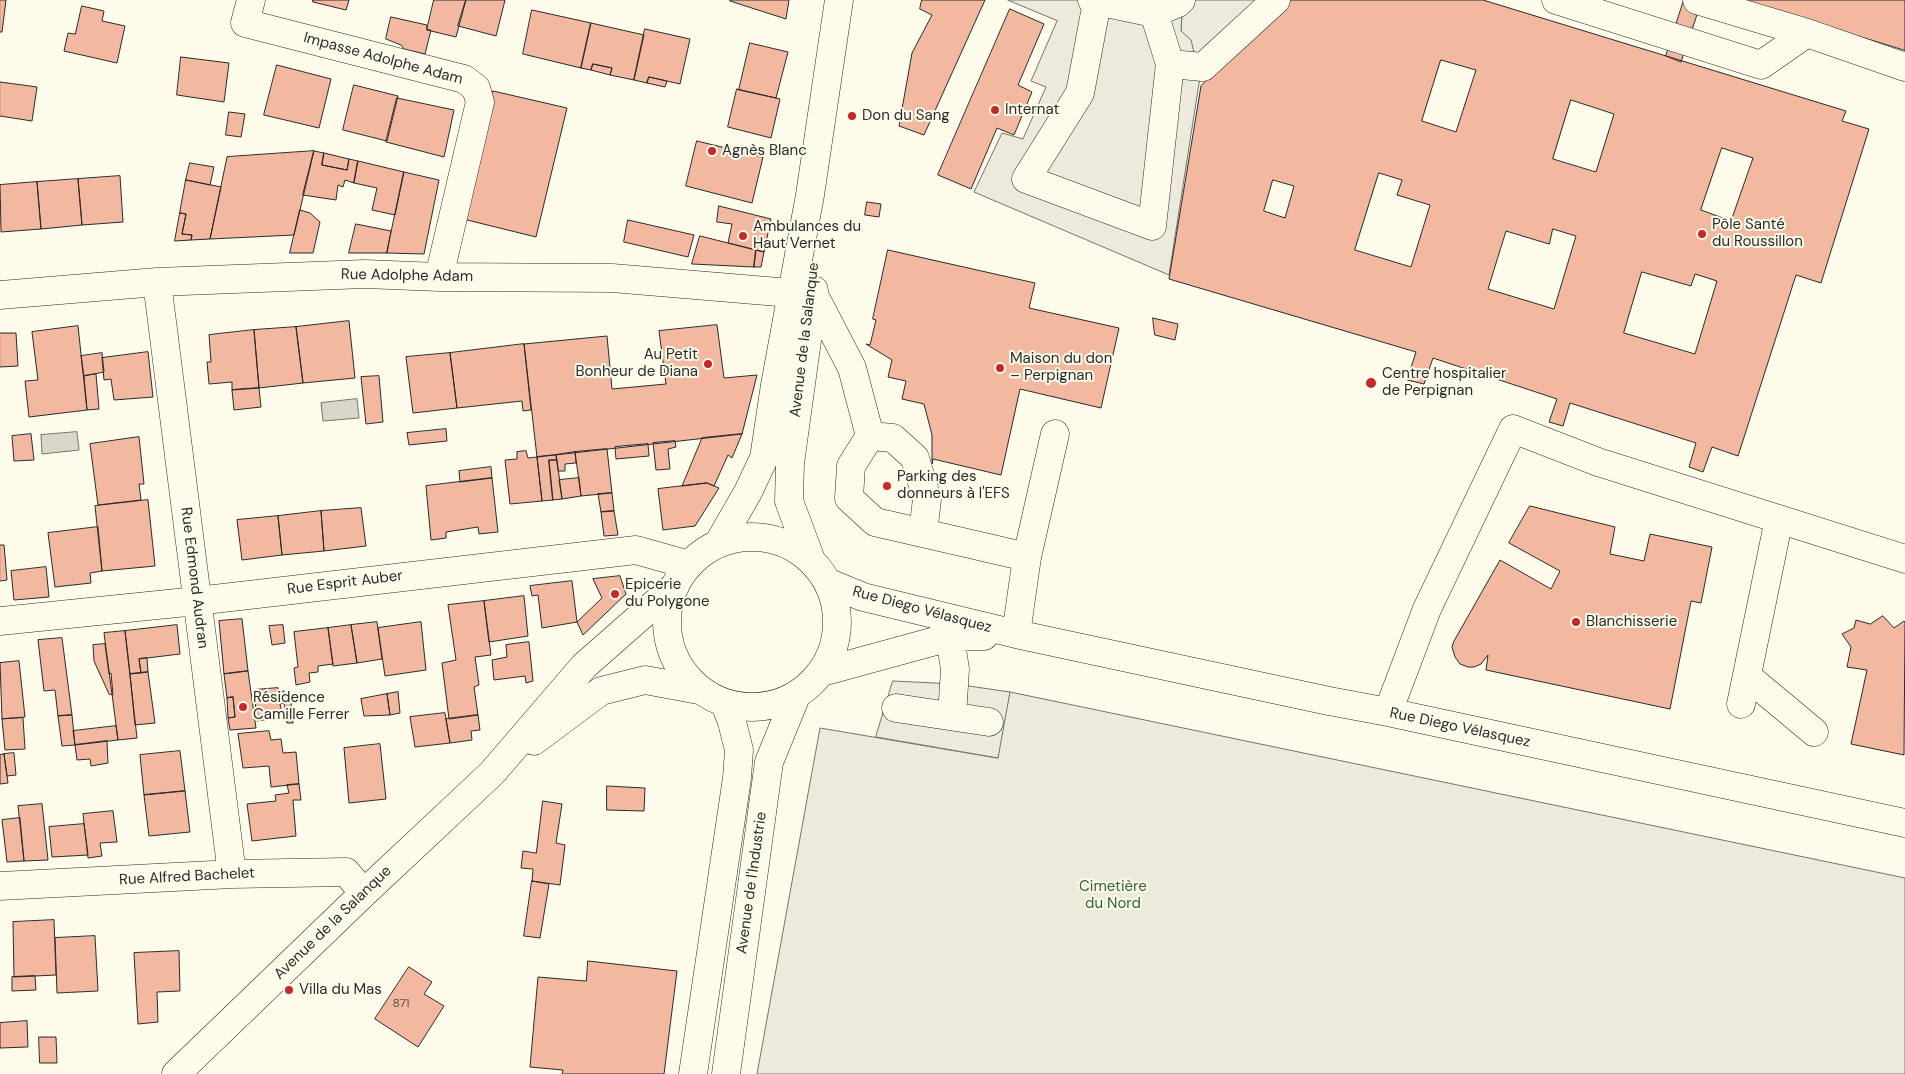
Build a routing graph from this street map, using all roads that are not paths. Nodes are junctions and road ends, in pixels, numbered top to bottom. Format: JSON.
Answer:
{"nodes":[{"id":1,"x":839,"y":0,"type":"edge"},
{"id":2,"x":1181,"y":0,"type":"edge"},
{"id":3,"x":1276,"y":0,"type":"edge"},
{"id":4,"x":1556,"y":0,"type":"edge"},
{"id":5,"x":1697,"y":0,"type":"edge"},
{"id":6,"x":1095,"y":1,"type":"edge"},
{"id":7,"x":1157,"y":6,"type":"edge"},
{"id":8,"x":248,"y":12,"type":"edge"},
{"id":9,"x":1807,"y":33,"type":"junction"},
{"id":10,"x":1170,"y":64,"type":"junction"},
{"id":11,"x":1905,"y":67,"type":"edge"},
{"id":12,"x":439,"y":277,"type":"junction"},
{"id":13,"x":157,"y":282,"type":"junction"},
{"id":14,"x":803,"y":293,"type":"junction"},
{"id":15,"x":0,"y":295,"type":"edge"},
{"id":16,"x":1055,"y":434,"type":"dead end"},
{"id":17,"x":870,"y":436,"type":"junction"},
{"id":18,"x":1779,"y":519,"type":"junction"},
{"id":19,"x":923,"y":533,"type":"junction"},
{"id":20,"x":718,"y":544,"type":"junction"},
{"id":21,"x":1027,"y":557,"type":"junction"},
{"id":22,"x":1905,"y":559,"type":"edge"},
{"id":23,"x":811,"y":560,"type":"junction"},
{"id":24,"x":682,"y":575,"type":"junction"},
{"id":25,"x":829,"y":583,"type":"junction"},
{"id":26,"x":197,"y":601,"type":"junction"},
{"id":27,"x":0,"y":621,"type":"edge"},
{"id":28,"x":1016,"y":634,"type":"junction"},
{"id":29,"x":950,"y":637,"type":"junction"},
{"id":30,"x":822,"y":672,"type":"junction"},
{"id":31,"x":1748,"y":676,"type":"junction"},
{"id":32,"x":699,"y":690,"type":"junction"},
{"id":33,"x":796,"y":696,"type":"junction"},
{"id":34,"x":725,"y":704,"type":"junction"},
{"id":35,"x":1741,"y":704,"type":"dead end"},
{"id":36,"x":896,"y":708,"type":"dead end"},
{"id":37,"x":1388,"y":712,"type":"junction"},
{"id":38,"x":952,"y":716,"type":"junction"},
{"id":39,"x":989,"y":722,"type":"dead end"},
{"id":40,"x":1814,"y":732,"type":"dead end"},
{"id":41,"x":492,"y":773,"type":"junction"},
{"id":42,"x":1905,"y":823,"type":"edge"},
{"id":43,"x":232,"y":874,"type":"junction"},
{"id":44,"x":0,"y":886,"type":"edge"},
{"id":45,"x":364,"y":893,"type":"junction"},
{"id":46,"x":176,"y":1074,"type":"edge"},
{"id":47,"x":692,"y":1074,"type":"edge"},
{"id":48,"x":726,"y":1074,"type":"edge"}],
"edges":[{"from":1,"to":14,"type":"street","name":"Avenue de la Salanque"},
{"from":2,"to":7,"type":"street"},
{"from":3,"to":10,"type":"street"},
{"from":4,"to":9,"type":"street"},
{"from":5,"to":9,"type":"street"},
{"from":6,"to":7,"type":"street"},
{"from":6,"to":10,"type":"street"},
{"from":7,"to":10,"type":"street"},
{"from":8,"to":12,"type":"street","name":"Impasse Adolphe Adam"},
{"from":9,"to":11,"type":"street"},
{"from":12,"to":13,"type":"street","name":"Rue Adolphe Adam"},
{"from":12,"to":14,"type":"street","name":"Rue Adolphe Adam"},
{"from":13,"to":15,"type":"street","name":"Rue Adolphe Adam"},
{"from":13,"to":26,"type":"street","name":"Rue Edmond Audran"},
{"from":14,"to":17,"type":"street"},
{"from":14,"to":20,"type":"street","name":"Avenue de la Salanque"},
{"from":14,"to":23,"type":"street","name":"Avenue de la Salanque"},
{"from":16,"to":21,"type":"street"},
{"from":17,"to":19,"type":"street"},
{"from":17,"to":19,"type":"street"},
{"from":18,"to":22,"type":"street"},
{"from":18,"to":31,"type":"street"},
{"from":18,"to":37,"type":"street"},
{"from":19,"to":21,"type":"street"},
{"from":20,"to":23,"type":"street"},
{"from":20,"to":24,"type":"street"},
{"from":21,"to":28,"type":"street"},
{"from":23,"to":25,"type":"street"},
{"from":24,"to":26,"type":"street","name":"Rue Esprit Auber"},
{"from":24,"to":32,"type":"street"},
{"from":24,"to":41,"type":"street","name":"Avenue de la Salanque"},
{"from":25,"to":28,"type":"street","name":"Rue Diego Vélasquez"},
{"from":25,"to":30,"type":"street"},
{"from":26,"to":27,"type":"street","name":"Rue Esprit Auber"},
{"from":26,"to":43,"type":"street","name":"Rue Edmond Audran"},
{"from":28,"to":29,"type":"street","name":"Rue Diego Vélasquez"},
{"from":28,"to":37,"type":"street","name":"Rue Diego Vélasquez"},
{"from":29,"to":30,"type":"street","name":"Rue Diego Vélasquez"},
{"from":29,"to":38,"type":"street"},
{"from":30,"to":33,"type":"street"},
{"from":31,"to":35,"type":"street"},
{"from":31,"to":40,"type":"street"},
{"from":32,"to":34,"type":"street"},
{"from":32,"to":41,"type":"street","name":"Avenue de la Salanque"},
{"from":33,"to":34,"type":"street"},
{"from":33,"to":48,"type":"street","name":"Avenue de l'Industrie"},
{"from":34,"to":47,"type":"street","name":"Avenue de l'Industrie"},
{"from":36,"to":38,"type":"street"},
{"from":37,"to":42,"type":"street","name":"Rue Diego Vélasquez"},
{"from":38,"to":39,"type":"street"},
{"from":41,"to":45,"type":"street","name":"Avenue de la Salanque"},
{"from":43,"to":44,"type":"street","name":"Rue Alfred Bachelet"},
{"from":43,"to":45,"type":"street","name":"Rue Alfred Bachelet"},
{"from":45,"to":46,"type":"street","name":"Avenue de la Salanque"}]}
